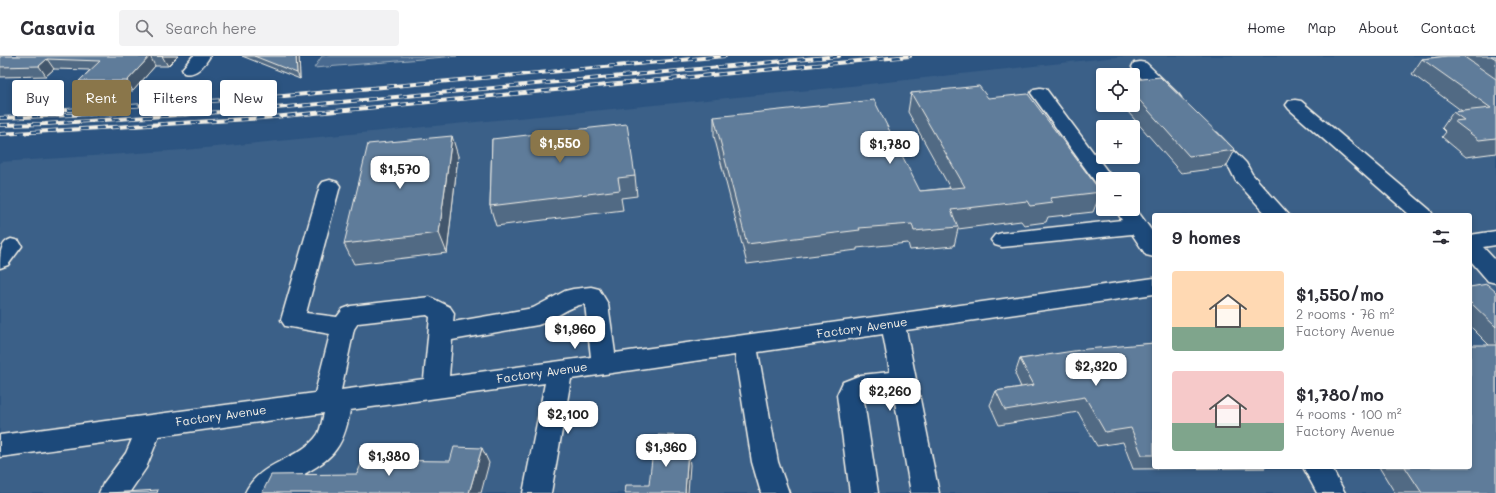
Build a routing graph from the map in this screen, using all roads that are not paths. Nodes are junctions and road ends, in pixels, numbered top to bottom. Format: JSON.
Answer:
{"nodes":[{"id":1,"x":202,"y":56,"type":"edge"},
{"id":2,"x":1140,"y":67,"type":"dead end"},
{"id":3,"x":190,"y":69,"type":"dead end"},
{"id":4,"x":1040,"y":93,"type":"dead end"},
{"id":5,"x":1295,"y":105,"type":"dead end"},
{"id":6,"x":1182,"y":108,"type":"edge"},
{"id":7,"x":1198,"y":124,"type":"edge"},
{"id":8,"x":1098,"y":172,"type":"edge"},
{"id":9,"x":330,"y":186,"type":"dead end"},
{"id":10,"x":1277,"y":213,"type":"edge"},
{"id":11,"x":1421,"y":213,"type":"edge"},
{"id":12,"x":1130,"y":216,"type":"edge"},
{"id":13,"x":1137,"y":226,"type":"junction"},
{"id":14,"x":1496,"y":238,"type":"edge"},
{"id":15,"x":1002,"y":240,"type":"dead end"},
{"id":16,"x":1472,"y":242,"type":"edge"},
{"id":17,"x":1152,"y":247,"type":"edge"},
{"id":18,"x":1472,"y":248,"type":"edge"},
{"id":19,"x":1496,"y":275,"type":"edge"},
{"id":20,"x":1152,"y":286,"type":"edge"},
{"id":21,"x":893,"y":324,"type":"junction"},
{"id":22,"x":343,"y":327,"type":"junction"},
{"id":23,"x":440,"y":333,"type":"junction"},
{"id":24,"x":745,"y":345,"type":"junction"},
{"id":25,"x":604,"y":364,"type":"junction"},
{"id":26,"x":560,"y":371,"type":"junction"},
{"id":27,"x":904,"y":380,"type":"junction"},
{"id":28,"x":436,"y":388,"type":"junction"},
{"id":29,"x":333,"y":402,"type":"junction"},
{"id":30,"x":150,"y":426,"type":"junction"},
{"id":31,"x":0,"y":446,"type":"edge"},
{"id":32,"x":1318,"y":469,"type":"edge"},
{"id":33,"x":113,"y":493,"type":"edge"},
{"id":34,"x":259,"y":493,"type":"edge"},
{"id":35,"x":537,"y":493,"type":"edge"},
{"id":36,"x":775,"y":493,"type":"edge"},
{"id":37,"x":864,"y":493,"type":"edge"},
{"id":38,"x":925,"y":493,"type":"edge"},
{"id":39,"x":1331,"y":493,"type":"edge"}],
"edges":[{"from":1,"to":3,"type":"street"},
{"from":2,"to":6,"type":"street"},
{"from":4,"to":8,"type":"street"},
{"from":5,"to":11,"type":"street"},
{"from":7,"to":10,"type":"street"},
{"from":9,"to":22,"type":"street"},
{"from":12,"to":13,"type":"street"},
{"from":13,"to":15,"type":"street"},
{"from":13,"to":17,"type":"street"},
{"from":14,"to":16,"type":"street"},
{"from":18,"to":19,"type":"street"},
{"from":20,"to":21,"type":"street","name":"Factory Avenue"},
{"from":21,"to":24,"type":"street","name":"Factory Avenue"},
{"from":21,"to":27,"type":"street"},
{"from":22,"to":23,"type":"street"},
{"from":22,"to":29,"type":"street"},
{"from":23,"to":25,"type":"street"},
{"from":23,"to":28,"type":"street"},
{"from":24,"to":25,"type":"street","name":"Factory Avenue"},
{"from":24,"to":36,"type":"street"},
{"from":25,"to":26,"type":"street","name":"Factory Avenue"},
{"from":26,"to":28,"type":"street","name":"Factory Avenue"},
{"from":26,"to":35,"type":"street"},
{"from":27,"to":37,"type":"street"},
{"from":27,"to":38,"type":"street"},
{"from":28,"to":29,"type":"street","name":"Factory Avenue"},
{"from":29,"to":30,"type":"street","name":"Factory Avenue"},
{"from":29,"to":34,"type":"street"},
{"from":30,"to":31,"type":"street","name":"Factory Avenue"},
{"from":30,"to":33,"type":"street"},
{"from":32,"to":39,"type":"street"}]}
